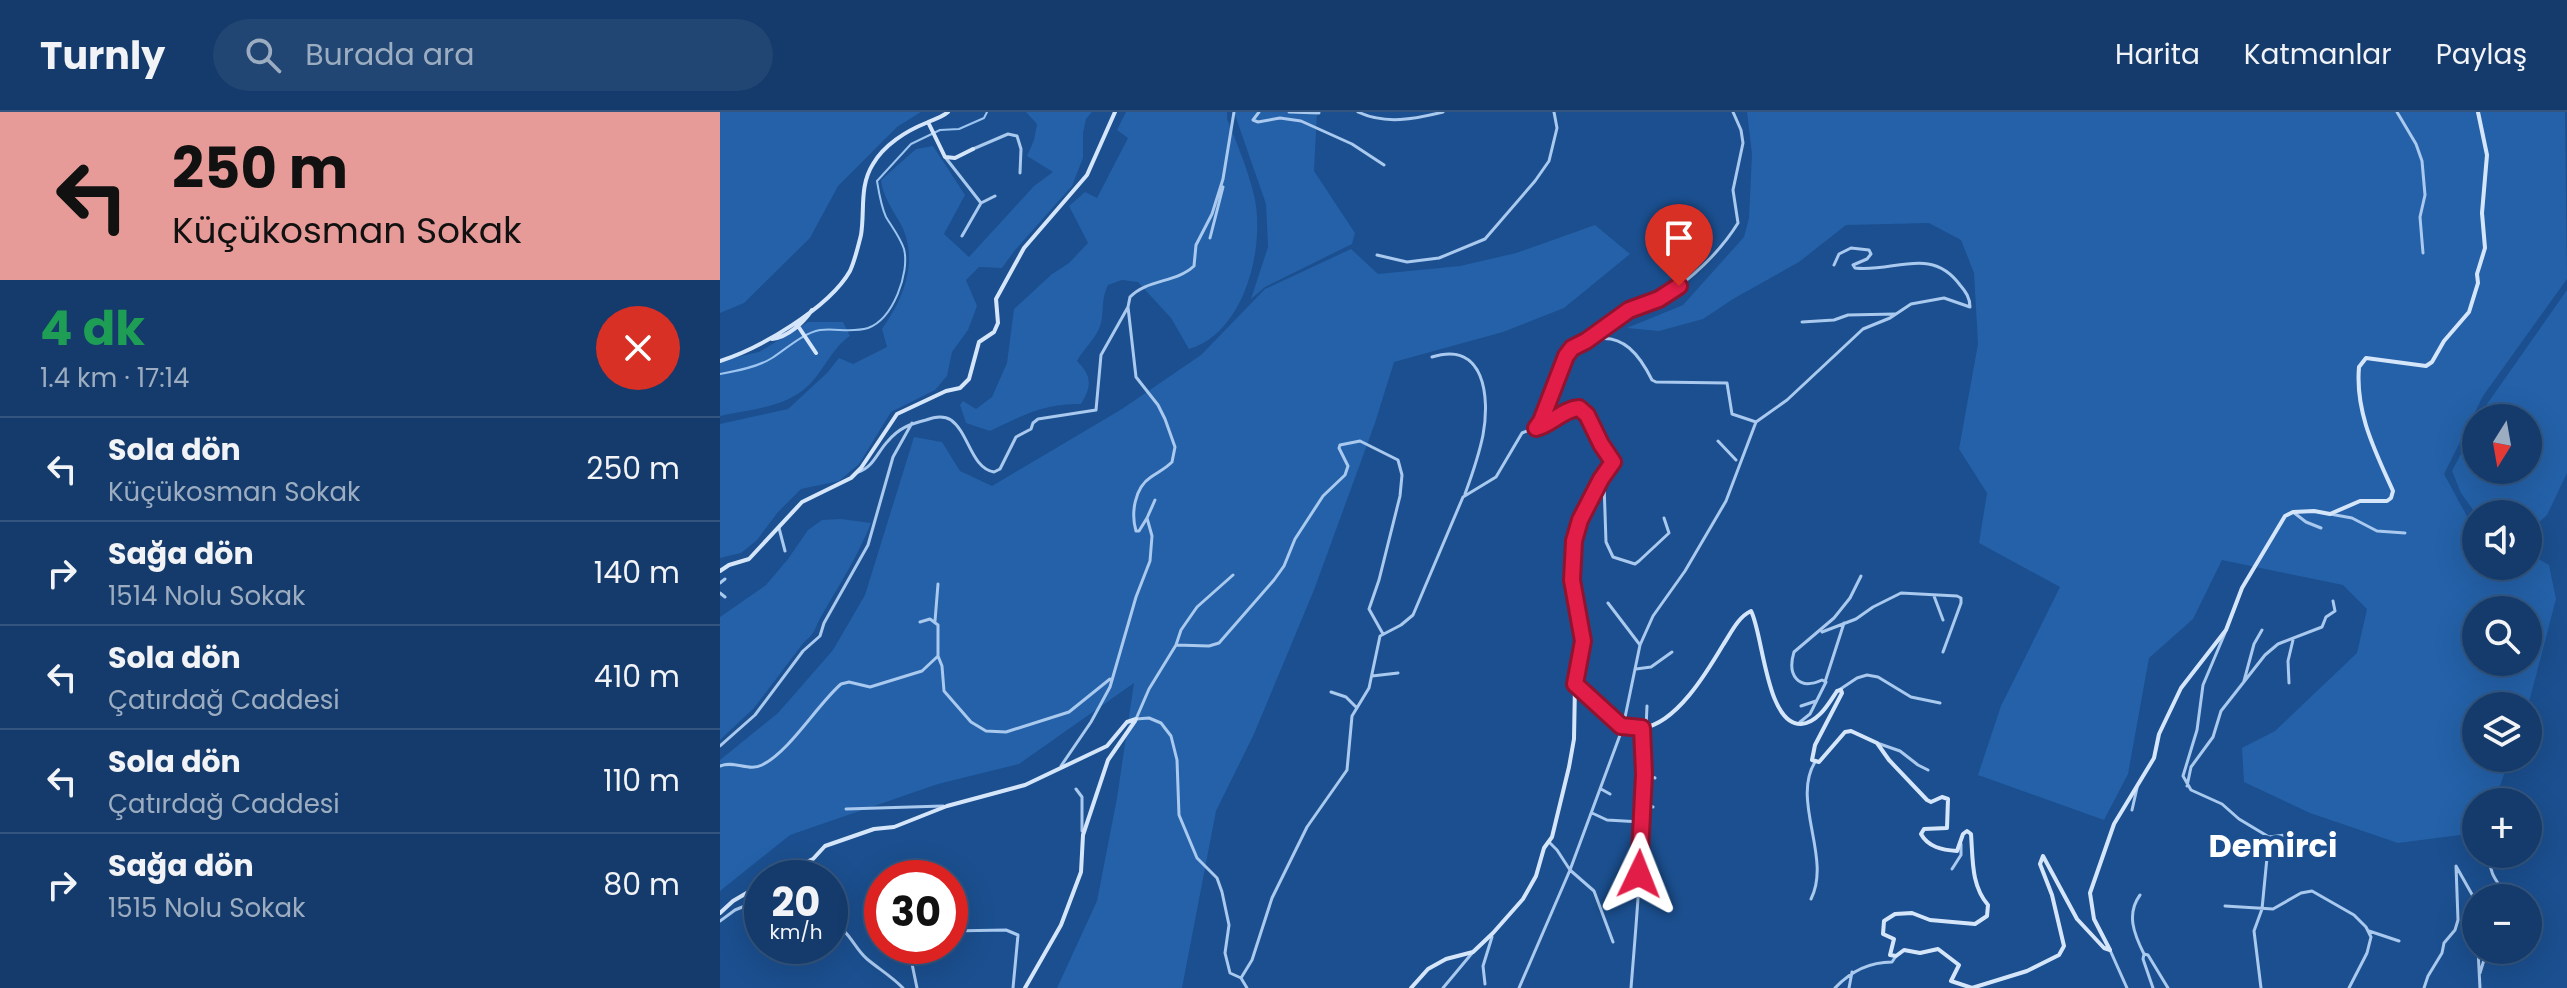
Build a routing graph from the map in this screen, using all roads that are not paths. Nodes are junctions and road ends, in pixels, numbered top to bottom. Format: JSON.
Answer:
{"nodes":[{"id":1,"x":948,"y":112,"type":"edge"},
{"id":2,"x":1115,"y":112,"type":"edge"},
{"id":3,"x":1234,"y":112,"type":"edge"},
{"id":4,"x":1259,"y":112,"type":"edge"},
{"id":5,"x":1289,"y":112,"type":"edge"},
{"id":6,"x":1358,"y":112,"type":"edge"},
{"id":7,"x":1443,"y":112,"type":"edge"},
{"id":8,"x":1554,"y":112,"type":"edge"},
{"id":9,"x":1733,"y":112,"type":"edge"},
{"id":10,"x":2397,"y":112,"type":"edge"},
{"id":11,"x":2478,"y":112,"type":"edge"},
{"id":12,"x":1319,"y":113,"type":"edge"},
{"id":13,"x":928,"y":122,"type":"junction"},
{"id":14,"x":973,"y":149,"type":"joint"},
{"id":15,"x":945,"y":157,"type":"junction"},
{"id":16,"x":1384,"y":165,"type":"dead end"},
{"id":17,"x":1020,"y":173,"type":"dead end"},
{"id":18,"x":1223,"y":179,"type":"junction"},
{"id":19,"x":995,"y":196,"type":"dead end"},
{"id":20,"x":981,"y":203,"type":"junction"},
{"id":21,"x":962,"y":236,"type":"dead end"},
{"id":22,"x":1210,"y":238,"type":"dead end"},
{"id":23,"x":2423,"y":253,"type":"dead end"},
{"id":24,"x":1377,"y":255,"type":"dead end"},
{"id":25,"x":1834,"y":265,"type":"dead end"},
{"id":26,"x":814,"y":307,"type":"junction"},
{"id":27,"x":1128,"y":307,"type":"junction"},
{"id":28,"x":1895,"y":314,"type":"junction"},
{"id":29,"x":1802,"y":322,"type":"dead end"},
{"id":30,"x":800,"y":328,"type":"junction"},
{"id":31,"x":770,"y":339,"type":"junction"},
{"id":32,"x":1586,"y":341,"type":"junction"},
{"id":33,"x":816,"y":353,"type":"dead end"},
{"id":34,"x":1432,"y":357,"type":"dead end"},
{"id":35,"x":720,"y":361,"type":"edge"},
{"id":36,"x":1756,"y":422,"type":"junction"},
{"id":37,"x":912,"y":423,"type":"junction"},
{"id":38,"x":1536,"y":428,"type":"junction"},
{"id":39,"x":1718,"y":441,"type":"dead end"},
{"id":40,"x":1736,"y":460,"type":"dead end"},
{"id":41,"x":1610,"y":469,"type":"junction"},
{"id":42,"x":856,"y":473,"type":"junction"},
{"id":43,"x":1463,"y":497,"type":"junction"},
{"id":44,"x":1155,"y":500,"type":"dead end"},
{"id":45,"x":2293,"y":512,"type":"junction"},
{"id":46,"x":2330,"y":514,"type":"junction"},
{"id":47,"x":1147,"y":518,"type":"junction"},
{"id":48,"x":1664,"y":518,"type":"dead end"},
{"id":49,"x":779,"y":525,"type":"junction"},
{"id":50,"x":2321,"y":528,"type":"dead end"},
{"id":51,"x":2405,"y":533,"type":"dead end"},
{"id":52,"x":785,"y":551,"type":"dead end"},
{"id":53,"x":720,"y":571,"type":"edge"},
{"id":54,"x":1233,"y":575,"type":"dead end"},
{"id":55,"x":1861,"y":576,"type":"dead end"},
{"id":56,"x":725,"y":579,"type":"dead end"},
{"id":57,"x":720,"y":583,"type":"edge"},
{"id":58,"x":938,"y":584,"type":"dead end"},
{"id":59,"x":720,"y":593,"type":"edge"},
{"id":60,"x":1934,"y":596,"type":"junction"},
{"id":61,"x":725,"y":597,"type":"dead end"},
{"id":62,"x":2333,"y":601,"type":"dead end"},
{"id":63,"x":1608,"y":603,"type":"dead end"},
{"id":64,"x":1943,"y":620,"type":"dead end"},
{"id":65,"x":935,"y":621,"type":"junction"},
{"id":66,"x":920,"y":622,"type":"dead end"},
{"id":67,"x":1844,"y":623,"type":"junction"},
{"id":68,"x":2226,"y":630,"type":"junction"},
{"id":69,"x":2262,"y":630,"type":"dead end"},
{"id":70,"x":1383,"y":634,"type":"junction"},
{"id":71,"x":1818,"y":634,"type":"junction"},
{"id":72,"x":2293,"y":640,"type":"junction"},
{"id":73,"x":1176,"y":645,"type":"junction"},
{"id":74,"x":1640,"y":645,"type":"junction"},
{"id":75,"x":1672,"y":652,"type":"dead end"},
{"id":76,"x":1943,"y":652,"type":"dead end"},
{"id":77,"x":938,"y":656,"type":"junction"},
{"id":78,"x":1636,"y":669,"type":"junction"},
{"id":79,"x":1398,"y":673,"type":"dead end"},
{"id":80,"x":1372,"y":676,"type":"junction"},
{"id":81,"x":1110,"y":679,"type":"junction"},
{"id":82,"x":2244,"y":681,"type":"junction"},
{"id":83,"x":1825,"y":682,"type":"junction"},
{"id":84,"x":2289,"y":683,"type":"dead end"},
{"id":85,"x":1575,"y":684,"type":"junction"},
{"id":86,"x":1839,"y":690,"type":"junction"},
{"id":87,"x":1331,"y":692,"type":"dead end"},
{"id":88,"x":1816,"y":701,"type":"junction"},
{"id":89,"x":1940,"y":703,"type":"dead end"},
{"id":90,"x":1647,"y":706,"type":"dead end"},
{"id":91,"x":1801,"y":706,"type":"dead end"},
{"id":92,"x":1357,"y":708,"type":"junction"},
{"id":93,"x":1136,"y":719,"type":"junction"},
{"id":94,"x":1797,"y":724,"type":"junction"},
{"id":95,"x":1623,"y":727,"type":"junction"},
{"id":96,"x":1644,"y":728,"type":"junction"},
{"id":97,"x":1877,"y":743,"type":"junction"},
{"id":98,"x":720,"y":746,"type":"edge"},
{"id":99,"x":1815,"y":762,"type":"junction"},
{"id":100,"x":720,"y":766,"type":"edge"},
{"id":101,"x":1059,"y":770,"type":"junction"},
{"id":102,"x":1928,"y":770,"type":"dead end"},
{"id":103,"x":1644,"y":774,"type":"junction"},
{"id":104,"x":1655,"y":778,"type":"dead end"},
{"id":105,"x":2138,"y":784,"type":"junction"},
{"id":106,"x":2187,"y":786,"type":"junction"},
{"id":107,"x":1076,"y":789,"type":"dead end"},
{"id":108,"x":1601,"y":789,"type":"junction"},
{"id":109,"x":1610,"y":794,"type":"dead end"},
{"id":110,"x":1642,"y":803,"type":"junction"},
{"id":111,"x":947,"y":806,"type":"junction"},
{"id":112,"x":1653,"y":807,"type":"dead end"},
{"id":113,"x":846,"y":809,"type":"dead end"},
{"id":114,"x":2132,"y":810,"type":"dead end"},
{"id":115,"x":1592,"y":813,"type":"junction"},
{"id":116,"x":1641,"y":822,"type":"junction"},
{"id":117,"x":1083,"y":835,"type":"junction"},
{"id":118,"x":2285,"y":835,"type":"dead end"},
{"id":119,"x":2269,"y":837,"type":"junction"},
{"id":120,"x":1549,"y":842,"type":"junction"},
{"id":121,"x":1961,"y":844,"type":"junction"},
{"id":122,"x":811,"y":860,"type":"edge"},
{"id":123,"x":1952,"y":869,"type":"dead end"},
{"id":124,"x":1570,"y":870,"type":"junction"},
{"id":125,"x":2466,"y":884,"type":"edge"},
{"id":126,"x":744,"y":895,"type":"edge"},
{"id":127,"x":2140,"y":895,"type":"dead end"},
{"id":128,"x":1811,"y":899,"type":"dead end"},
{"id":129,"x":744,"y":906,"type":"edge"},
{"id":130,"x":2225,"y":906,"type":"dead end"},
{"id":131,"x":2262,"y":909,"type":"junction"},
{"id":132,"x":720,"y":913,"type":"edge"},
{"id":133,"x":720,"y":921,"type":"edge"},
{"id":134,"x":968,"y":931,"type":"edge"},
{"id":135,"x":2369,"y":931,"type":"junction"},
{"id":136,"x":1493,"y":933,"type":"junction"},
{"id":137,"x":848,"y":937,"type":"edge"},
{"id":138,"x":2399,"y":941,"type":"dead end"},
{"id":139,"x":1613,"y":942,"type":"dead end"},
{"id":140,"x":2110,"y":950,"type":"junction"},
{"id":141,"x":1473,"y":952,"type":"junction"},
{"id":142,"x":2144,"y":954,"type":"junction"},
{"id":143,"x":1896,"y":956,"type":"junction"},
{"id":144,"x":912,"y":964,"type":"edge"},
{"id":145,"x":2479,"y":964,"type":"edge"},
{"id":146,"x":2483,"y":964,"type":"edge"},
{"id":147,"x":1852,"y":972,"type":"junction"},
{"id":148,"x":2480,"y":976,"type":"junction"},
{"id":149,"x":1241,"y":978,"type":"junction"},
{"id":150,"x":1485,"y":984,"type":"dead end"},
{"id":151,"x":903,"y":988,"type":"edge"},
{"id":152,"x":917,"y":988,"type":"edge"},
{"id":153,"x":1013,"y":988,"type":"edge"},
{"id":154,"x":1025,"y":988,"type":"edge"},
{"id":155,"x":1247,"y":988,"type":"edge"},
{"id":156,"x":1411,"y":988,"type":"edge"},
{"id":157,"x":1443,"y":988,"type":"edge"},
{"id":158,"x":1519,"y":988,"type":"edge"},
{"id":159,"x":1631,"y":988,"type":"edge"},
{"id":160,"x":1835,"y":988,"type":"edge"},
{"id":161,"x":1849,"y":988,"type":"edge"},
{"id":162,"x":2127,"y":988,"type":"edge"},
{"id":163,"x":2153,"y":988,"type":"edge"},
{"id":164,"x":2168,"y":988,"type":"edge"},
{"id":165,"x":2261,"y":988,"type":"edge"},
{"id":166,"x":2349,"y":988,"type":"edge"},
{"id":167,"x":2424,"y":988,"type":"edge"},
{"id":168,"x":2480,"y":988,"type":"edge"}],
"edges":[{"from":1,"to":13,"type":"street"},
{"from":2,"to":42,"type":"street"},
{"from":3,"to":18,"type":"street"},
{"from":4,"to":16,"type":"street"},
{"from":5,"to":12,"type":"street"},
{"from":6,"to":7,"type":"street"},
{"from":8,"to":24,"type":"street"},
{"from":9,"to":32,"type":"street"},
{"from":10,"to":23,"type":"street"},
{"from":11,"to":46,"type":"street"},
{"from":13,"to":15,"type":"street"},
{"from":13,"to":26,"type":"street"},
{"from":14,"to":15,"type":"street"},
{"from":14,"to":17,"type":"street"},
{"from":15,"to":20,"type":"street"},
{"from":18,"to":22,"type":"street"},
{"from":18,"to":27,"type":"street"},
{"from":19,"to":20,"type":"street"},
{"from":20,"to":21,"type":"street"},
{"from":25,"to":28,"type":"street"},
{"from":26,"to":30,"type":"street"},
{"from":26,"to":31,"type":"street"},
{"from":27,"to":37,"type":"street"},
{"from":27,"to":47,"type":"street"},
{"from":28,"to":29,"type":"street"},
{"from":28,"to":36,"type":"street"},
{"from":30,"to":31,"type":"street"},
{"from":30,"to":33,"type":"street"},
{"from":31,"to":35,"type":"street"},
{"from":32,"to":36,"type":"street"},
{"from":32,"to":38,"type":"street"},
{"from":34,"to":43,"type":"street"},
{"from":36,"to":74,"type":"street"},
{"from":37,"to":42,"type":"street"},
{"from":37,"to":98,"type":"street"},
{"from":38,"to":41,"type":"street"},
{"from":38,"to":43,"type":"street"},
{"from":39,"to":40,"type":"street"},
{"from":41,"to":48,"type":"street"},
{"from":41,"to":85,"type":"street"},
{"from":42,"to":49,"type":"street"},
{"from":43,"to":70,"type":"street"},
{"from":44,"to":47,"type":"street"},
{"from":45,"to":46,"type":"street"},
{"from":45,"to":50,"type":"street"},
{"from":45,"to":68,"type":"street"},
{"from":46,"to":51,"type":"street"},
{"from":47,"to":81,"type":"street"},
{"from":49,"to":52,"type":"street"},
{"from":49,"to":53,"type":"street"},
{"from":54,"to":73,"type":"street"},
{"from":55,"to":71,"type":"street"},
{"from":56,"to":57,"type":"street"},
{"from":58,"to":65,"type":"street"},
{"from":59,"to":61,"type":"street"},
{"from":60,"to":64,"type":"street"},
{"from":60,"to":67,"type":"street"},
{"from":60,"to":76,"type":"street"},
{"from":62,"to":72,"type":"street"},
{"from":63,"to":74,"type":"street"},
{"from":65,"to":66,"type":"street"},
{"from":65,"to":77,"type":"street"},
{"from":67,"to":71,"type":"street"},
{"from":67,"to":83,"type":"street"},
{"from":68,"to":105,"type":"street"},
{"from":68,"to":106,"type":"street"},
{"from":69,"to":82,"type":"street"},
{"from":70,"to":73,"type":"street"},
{"from":70,"to":80,"type":"street"},
{"from":71,"to":83,"type":"street"},
{"from":72,"to":82,"type":"street"},
{"from":72,"to":84,"type":"street"},
{"from":73,"to":93,"type":"street"},
{"from":74,"to":78,"type":"street"},
{"from":75,"to":78,"type":"street"},
{"from":77,"to":81,"type":"street"},
{"from":77,"to":100,"type":"street"},
{"from":78,"to":95,"type":"street"},
{"from":79,"to":80,"type":"street"},
{"from":80,"to":92,"type":"street"},
{"from":81,"to":101,"type":"street"},
{"from":82,"to":106,"type":"street"},
{"from":83,"to":88,"type":"street"},
{"from":85,"to":95,"type":"street"},
{"from":85,"to":120,"type":"street"},
{"from":86,"to":89,"type":"street"},
{"from":86,"to":94,"type":"street"},
{"from":86,"to":99,"type":"street"},
{"from":87,"to":92,"type":"street"},
{"from":88,"to":91,"type":"street"},
{"from":88,"to":94,"type":"street"},
{"from":90,"to":96,"type":"street"},
{"from":92,"to":149,"type":"street"},
{"from":93,"to":101,"type":"street"},
{"from":93,"to":117,"type":"street"},
{"from":93,"to":149,"type":"street"},
{"from":94,"to":96,"type":"street"},
{"from":95,"to":96,"type":"street"},
{"from":95,"to":108,"type":"street"},
{"from":96,"to":103,"type":"street"},
{"from":97,"to":99,"type":"street"},
{"from":97,"to":102,"type":"street"},
{"from":97,"to":121,"type":"street"},
{"from":99,"to":128,"type":"street"},
{"from":101,"to":111,"type":"street"},
{"from":103,"to":104,"type":"street"},
{"from":103,"to":110,"type":"street"},
{"from":105,"to":114,"type":"street"},
{"from":105,"to":140,"type":"street"},
{"from":106,"to":119,"type":"street"},
{"from":107,"to":117,"type":"street"},
{"from":108,"to":109,"type":"street"},
{"from":108,"to":115,"type":"street"},
{"from":110,"to":112,"type":"street"},
{"from":110,"to":116,"type":"street"},
{"from":111,"to":113,"type":"street"},
{"from":111,"to":122,"type":"street"},
{"from":115,"to":116,"type":"street"},
{"from":115,"to":124,"type":"street"},
{"from":116,"to":159,"type":"street"},
{"from":117,"to":154,"type":"street"},
{"from":118,"to":119,"type":"street"},
{"from":119,"to":131,"type":"street"},
{"from":120,"to":124,"type":"street"},
{"from":120,"to":136,"type":"street"},
{"from":121,"to":123,"type":"street"},
{"from":121,"to":143,"type":"street"},
{"from":124,"to":139,"type":"street"},
{"from":124,"to":158,"type":"street"},
{"from":125,"to":167,"type":"street"},
{"from":126,"to":132,"type":"street"},
{"from":127,"to":142,"type":"street"},
{"from":129,"to":133,"type":"street"},
{"from":130,"to":131,"type":"street"},
{"from":131,"to":135,"type":"street"},
{"from":131,"to":165,"type":"street"},
{"from":134,"to":153,"type":"street"},
{"from":135,"to":138,"type":"street"},
{"from":135,"to":166,"type":"street"},
{"from":136,"to":141,"type":"street"},
{"from":136,"to":150,"type":"street"},
{"from":137,"to":151,"type":"street"},
{"from":140,"to":143,"type":"street"},
{"from":140,"to":162,"type":"street"},
{"from":141,"to":156,"type":"street"},
{"from":141,"to":157,"type":"street"},
{"from":142,"to":163,"type":"street"},
{"from":142,"to":164,"type":"street"},
{"from":143,"to":147,"type":"street"},
{"from":144,"to":152,"type":"street"},
{"from":145,"to":148,"type":"street"},
{"from":146,"to":148,"type":"street"},
{"from":147,"to":160,"type":"street"},
{"from":147,"to":161,"type":"street"},
{"from":148,"to":168,"type":"street"},
{"from":149,"to":155,"type":"street"}]}
